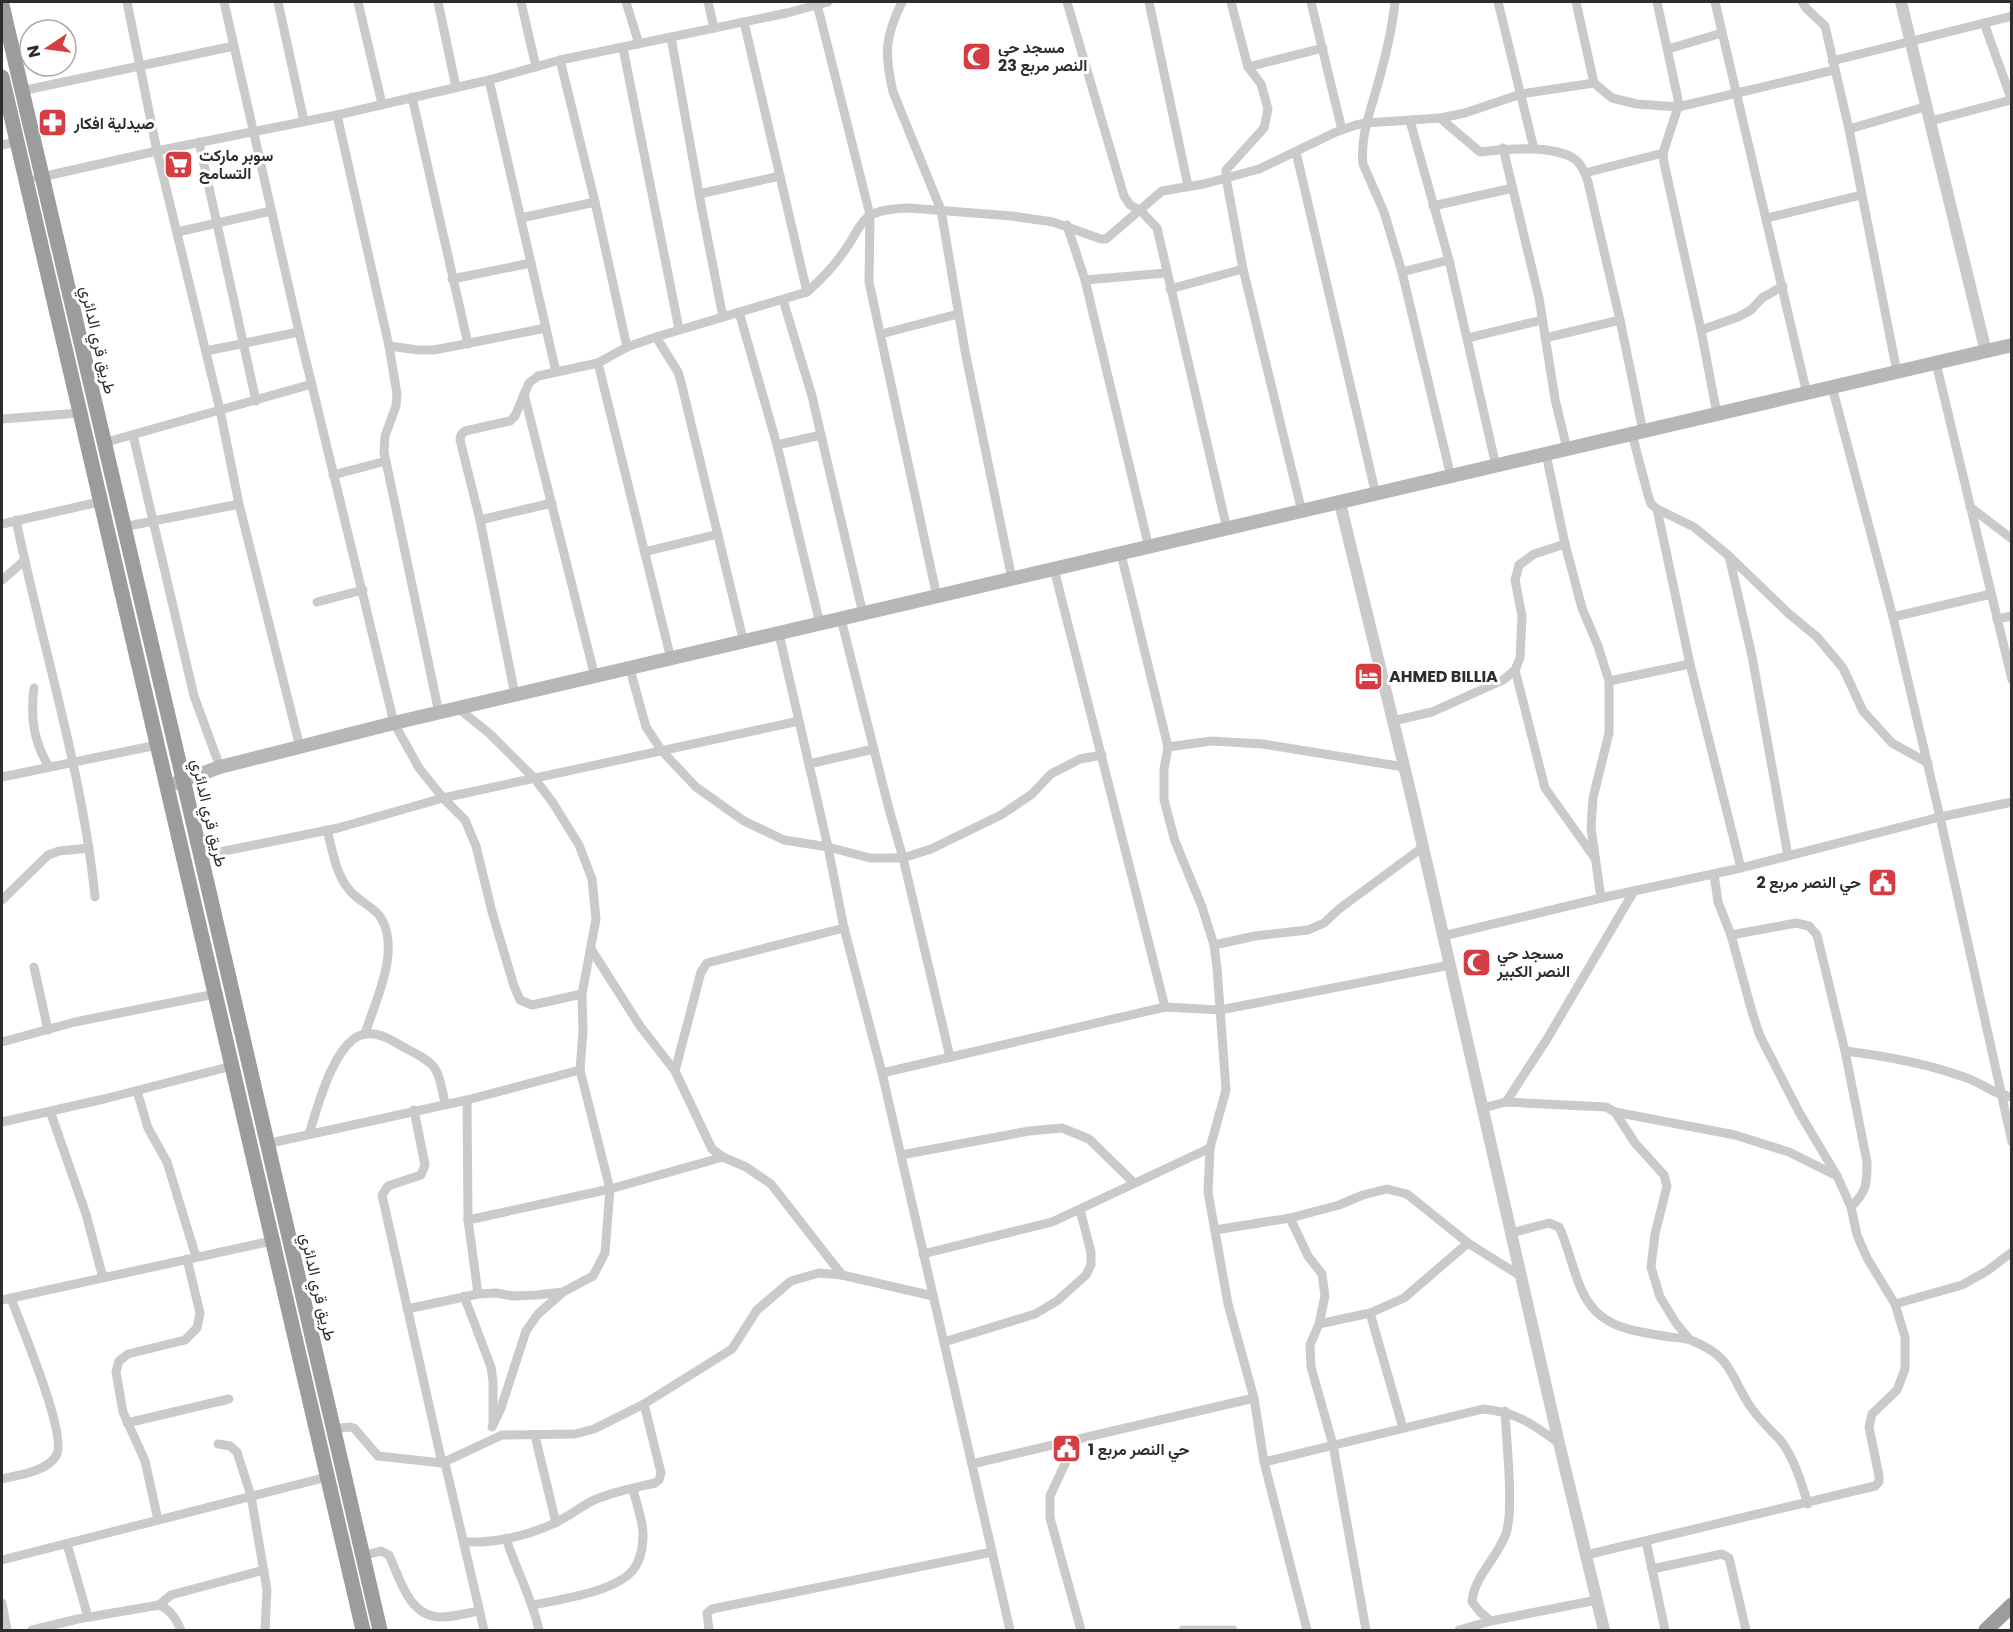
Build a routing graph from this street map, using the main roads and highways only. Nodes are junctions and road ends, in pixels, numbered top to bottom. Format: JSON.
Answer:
{"nodes":[{"id":1,"x":2,"y":4,"type":"edge"},
{"id":2,"x":2,"y":77,"type":"edge"},
{"id":3,"x":9,"y":143,"type":"edge"},
{"id":4,"x":33,"y":179,"type":"junction"},
{"id":5,"x":2012,"y":345,"type":"edge"},
{"id":6,"x":183,"y":779,"type":"junction"},
{"id":7,"x":167,"y":787,"type":"junction"},
{"id":8,"x":280,"y":1239,"type":"junction"},
{"id":9,"x":2012,"y":1605,"type":"edge"},
{"id":10,"x":363,"y":1630,"type":"edge"},
{"id":11,"x":380,"y":1630,"type":"edge"},
{"id":12,"x":1986,"y":1630,"type":"edge"}],
"edges":[{"from":1,"to":4,"type":"highway","name":"طريق قري الدائري"},
{"from":2,"to":3,"type":"highway","name":"طريق قري الدائري"},
{"from":3,"to":4,"type":"highway","name":"طريق قري الدائري"},
{"from":4,"to":6,"type":"highway","name":"طريق قري الدائري"},
{"from":4,"to":7,"type":"highway","name":"طريق قري الدائري"},
{"from":5,"to":6,"type":"main road"},
{"from":6,"to":7,"type":"main road"},
{"from":6,"to":8,"type":"highway","name":"طريق قري الدائري"},
{"from":7,"to":8,"type":"highway","name":"طريق قري الدائري"},
{"from":8,"to":10,"type":"highway","name":"طريق قري الدائري"},
{"from":8,"to":11,"type":"highway","name":"طريق قري الدائري"},
{"from":9,"to":12,"type":"highway"}]}
